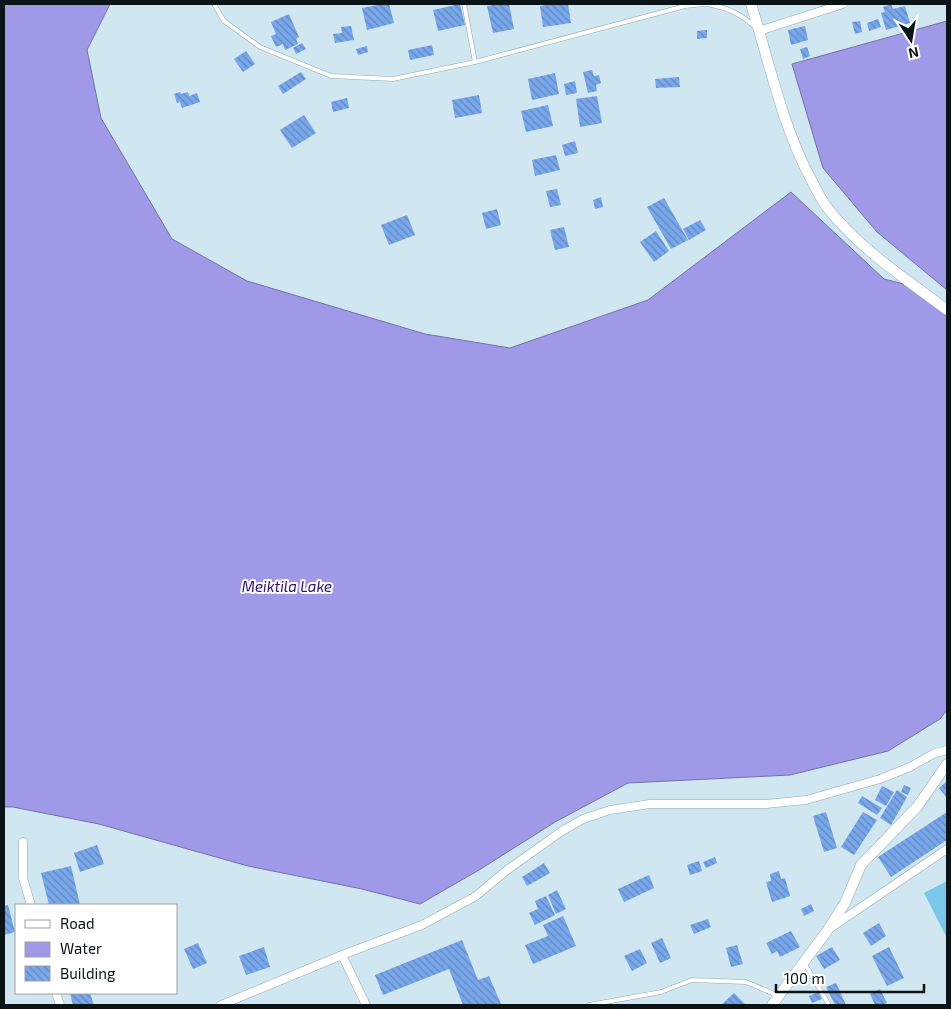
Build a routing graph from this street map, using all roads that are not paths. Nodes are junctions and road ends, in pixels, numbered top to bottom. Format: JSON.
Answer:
{"nodes":[{"id":1,"x":214,"y":4,"type":"edge"},
{"id":2,"x":464,"y":4,"type":"edge"},
{"id":3,"x":706,"y":4,"type":"edge"},
{"id":4,"x":751,"y":4,"type":"edge"},
{"id":5,"x":843,"y":4,"type":"edge"},
{"id":6,"x":759,"y":31,"type":"junction"},
{"id":7,"x":475,"y":62,"type":"junction"},
{"id":8,"x":947,"y":310,"type":"edge"},
{"id":9,"x":947,"y":750,"type":"edge"},
{"id":10,"x":947,"y":764,"type":"edge"},
{"id":11,"x":23,"y":842,"type":"dead end"},
{"id":12,"x":947,"y":848,"type":"edge"},
{"id":13,"x":31,"y":904,"type":"edge"},
{"id":14,"x":827,"y":931,"type":"junction"},
{"id":15,"x":342,"y":955,"type":"junction"},
{"id":16,"x":803,"y":962,"type":"junction"},
{"id":17,"x":779,"y":996,"type":"junction"},
{"id":18,"x":221,"y":1005,"type":"edge"},
{"id":19,"x":366,"y":1005,"type":"edge"},
{"id":20,"x":589,"y":1005,"type":"edge"},
{"id":21,"x":772,"y":1005,"type":"edge"},
{"id":22,"x":829,"y":1005,"type":"edge"}],
"edges":[{"from":1,"to":7,"type":"lane"},
{"from":2,"to":7,"type":"lane"},
{"from":3,"to":6,"type":"lane"},
{"from":3,"to":7,"type":"lane"},
{"from":4,"to":6,"type":"street"},
{"from":5,"to":6,"type":"street"},
{"from":6,"to":8,"type":"street"},
{"from":9,"to":15,"type":"street"},
{"from":10,"to":14,"type":"street"},
{"from":11,"to":13,"type":"street"},
{"from":12,"to":14,"type":"street"},
{"from":14,"to":16,"type":"street"},
{"from":15,"to":18,"type":"street"},
{"from":15,"to":19,"type":"street"},
{"from":16,"to":17,"type":"street"},
{"from":16,"to":22,"type":"lane"},
{"from":17,"to":20,"type":"lane"},
{"from":17,"to":21,"type":"street"}]}
